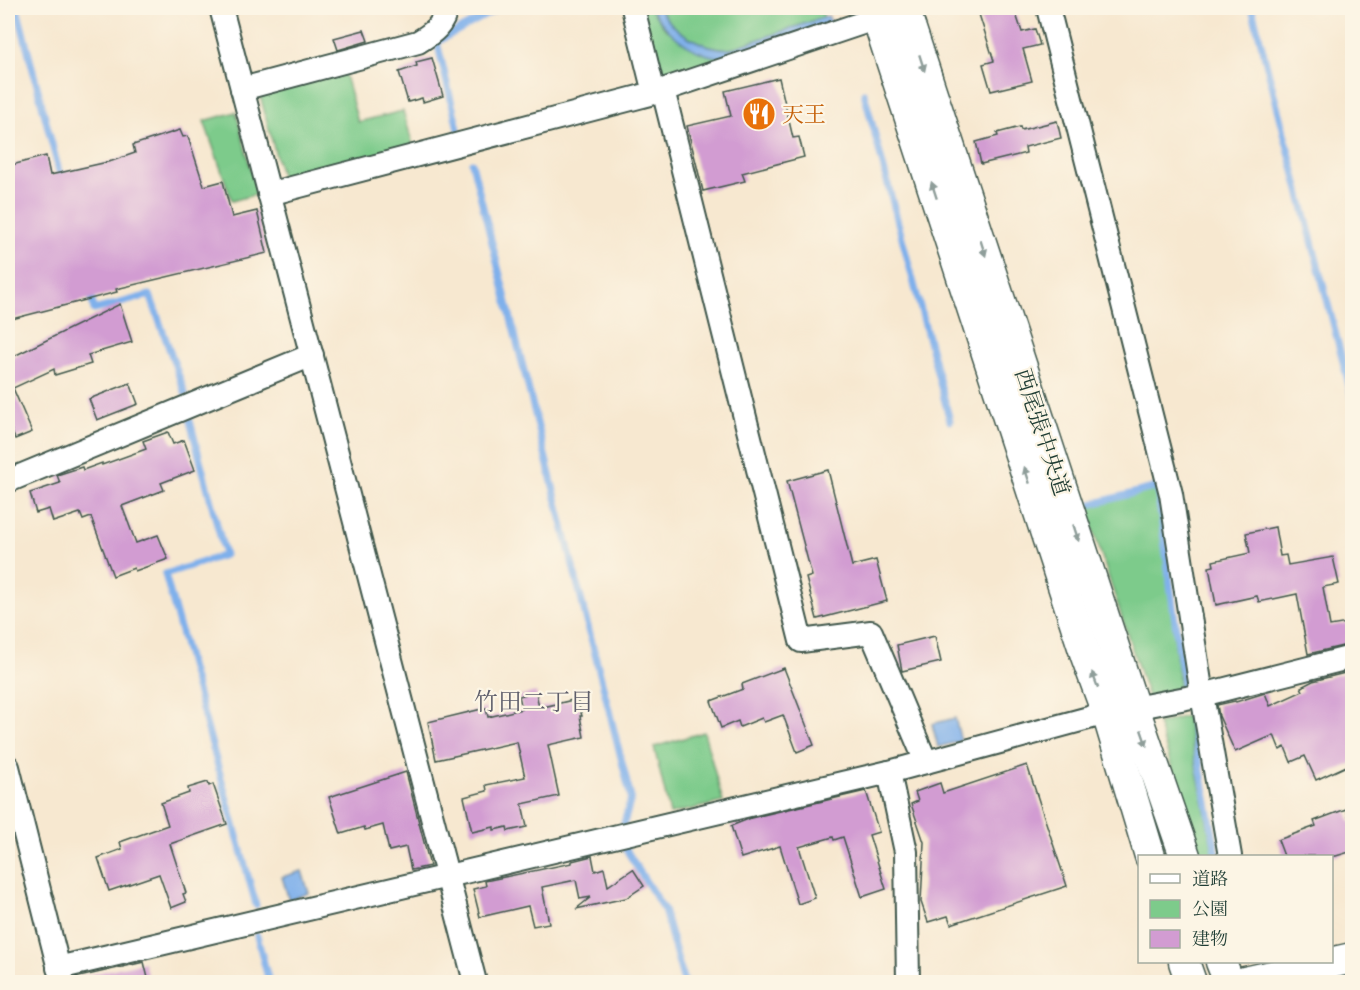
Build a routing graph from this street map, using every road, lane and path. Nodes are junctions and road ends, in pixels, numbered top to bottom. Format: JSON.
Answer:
{"nodes":[{"id":1,"x":221,"y":8,"type":"edge"},
{"id":2,"x":446,"y":8,"type":"edge"},
{"id":3,"x":633,"y":8,"type":"edge"},
{"id":4,"x":1048,"y":8,"type":"edge"},
{"id":5,"x":894,"y":10,"type":"edge"},
{"id":6,"x":242,"y":89,"type":"junction"},
{"id":7,"x":658,"y":91,"type":"junction"},
{"id":8,"x":269,"y":194,"type":"junction"},
{"id":9,"x":312,"y":355,"type":"junction"},
{"id":10,"x":8,"y":481,"type":"edge"},
{"id":11,"x":1353,"y":657,"type":"edge"},
{"id":12,"x":1202,"y":695,"type":"junction"},
{"id":13,"x":1120,"y":711,"type":"junction"},
{"id":14,"x":926,"y":762,"type":"junction"},
{"id":15,"x":8,"y":767,"type":"edge"},
{"id":16,"x":889,"y":772,"type":"junction"},
{"id":17,"x":1150,"y":855,"type":"edge"},
{"id":18,"x":1185,"y":855,"type":"edge"},
{"id":19,"x":1230,"y":855,"type":"edge"},
{"id":20,"x":448,"y":874,"type":"junction"},
{"id":21,"x":1353,"y":958,"type":"edge"},
{"id":22,"x":1333,"y":961,"type":"edge"},
{"id":23,"x":1184,"y":963,"type":"edge"},
{"id":24,"x":1223,"y":963,"type":"edge"},
{"id":25,"x":1324,"y":963,"type":"edge"},
{"id":26,"x":60,"y":975,"type":"edge"},
{"id":27,"x":1244,"y":977,"type":"edge"},
{"id":28,"x":475,"y":982,"type":"edge"},
{"id":29,"x":908,"y":982,"type":"edge"},
{"id":30,"x":1191,"y":982,"type":"edge"}],
"edges":[{"from":1,"to":6,"type":"street"},
{"from":2,"to":6,"type":"street"},
{"from":3,"to":7,"type":"street"},
{"from":4,"to":12,"type":"street"},
{"from":5,"to":7,"type":"street"},
{"from":5,"to":13,"type":"main road","name":"西尾張中央道"},
{"from":6,"to":8,"type":"street"},
{"from":7,"to":8,"type":"street"},
{"from":7,"to":14,"type":"street"},
{"from":8,"to":9,"type":"street"},
{"from":9,"to":10,"type":"street"},
{"from":9,"to":20,"type":"street"},
{"from":11,"to":12,"type":"street"},
{"from":12,"to":13,"type":"street"},
{"from":12,"to":19,"type":"street"},
{"from":13,"to":14,"type":"street"},
{"from":13,"to":17,"type":"main road","name":"西尾張中央道"},
{"from":13,"to":18,"type":"main road","name":"西尾張中央道","one_way":true},
{"from":14,"to":16,"type":"street"},
{"from":15,"to":26,"type":"street"},
{"from":16,"to":20,"type":"street"},
{"from":16,"to":29,"type":"street"},
{"from":20,"to":26,"type":"street"},
{"from":20,"to":28,"type":"street"},
{"from":21,"to":22,"type":"main road"},
{"from":23,"to":30,"type":"main road"},
{"from":24,"to":27,"type":"main road"},
{"from":25,"to":27,"type":"main road"}]}
